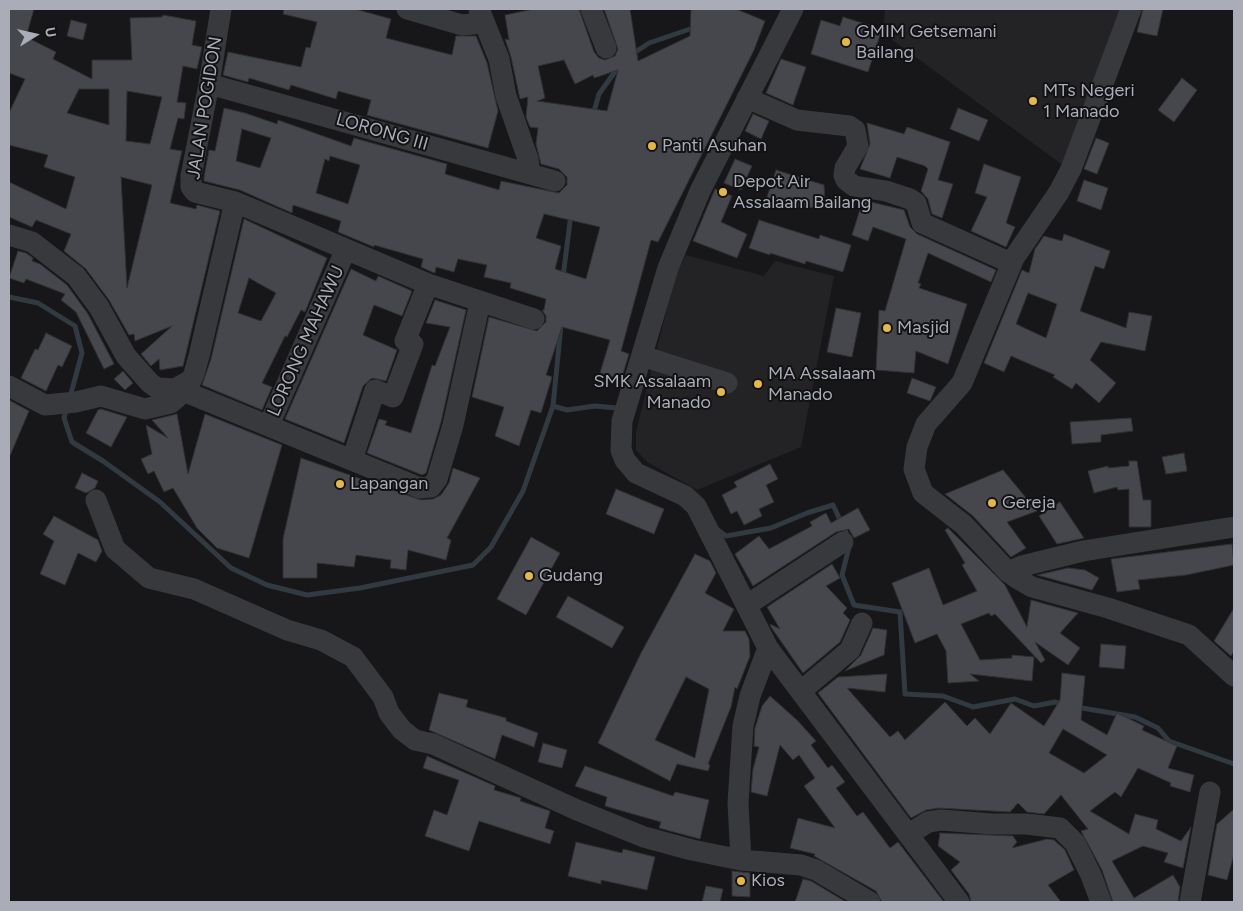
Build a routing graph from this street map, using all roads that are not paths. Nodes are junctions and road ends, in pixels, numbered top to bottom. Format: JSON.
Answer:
{"nodes":[{"id":1,"x":221,"y":9,"type":"edge"},
{"id":2,"x":407,"y":9,"type":"edge"},
{"id":3,"x":591,"y":9,"type":"edge"},
{"id":4,"x":793,"y":9,"type":"edge"},
{"id":5,"x":1131,"y":9,"type":"edge"},
{"id":6,"x":481,"y":16,"type":"edge"},
{"id":7,"x":606,"y":48,"type":"dead end"},
{"id":8,"x":209,"y":84,"type":"junction"},
{"id":9,"x":747,"y":98,"type":"junction"},
{"id":10,"x":530,"y":174,"type":"junction"},
{"id":11,"x":555,"y":181,"type":"dead end"},
{"id":12,"x":235,"y":202,"type":"junction"},
{"id":13,"x":9,"y":235,"type":"edge"},
{"id":14,"x":346,"y":249,"type":"junction"},
{"id":15,"x":1012,"y":263,"type":"junction"},
{"id":16,"x":428,"y":284,"type":"junction"},
{"id":17,"x":480,"y":302,"type":"junction"},
{"id":18,"x":534,"y":319,"type":"dead end"},
{"id":19,"x":642,"y":356,"type":"junction"},
{"id":20,"x":186,"y":383,"type":"junction"},
{"id":21,"x":727,"y":383,"type":"dead end"},
{"id":22,"x":9,"y":386,"type":"edge"},
{"id":23,"x":269,"y":425,"type":"junction"},
{"id":24,"x":352,"y":460,"type":"junction"},
{"id":25,"x":96,"y":500,"type":"dead end"},
{"id":26,"x":1234,"y":527,"type":"edge"},
{"id":27,"x":843,"y":542,"type":"dead end"},
{"id":28,"x":1008,"y":572,"type":"junction"},
{"id":29,"x":747,"y":605,"type":"junction"},
{"id":30,"x":862,"y":623,"type":"dead end"},
{"id":31,"x":768,"y":648,"type":"junction"},
{"id":32,"x":1234,"y":676,"type":"edge"},
{"id":33,"x":801,"y":691,"type":"junction"},
{"id":34,"x":1210,"y":792,"type":"dead end"},
{"id":35,"x":909,"y":834,"type":"junction"},
{"id":36,"x":741,"y":860,"type":"junction"},
{"id":37,"x":870,"y":902,"type":"edge"},
{"id":38,"x":959,"y":902,"type":"edge"},
{"id":39,"x":1101,"y":902,"type":"edge"},
{"id":40,"x":1190,"y":902,"type":"edge"}],
"edges":[{"from":1,"to":8,"type":"street","name":"JALAN POGIDON"},
{"from":2,"to":6,"type":"street"},
{"from":3,"to":7,"type":"street"},
{"from":4,"to":9,"type":"street"},
{"from":5,"to":15,"type":"street"},
{"from":6,"to":10,"type":"street"},
{"from":8,"to":10,"type":"street","name":"LORONG III"},
{"from":8,"to":12,"type":"street","name":"JALAN POGIDON"},
{"from":9,"to":15,"type":"street"},
{"from":9,"to":19,"type":"street"},
{"from":10,"to":11,"type":"street","name":"LORONG III"},
{"from":12,"to":14,"type":"street","name":"JALAN POGIDON"},
{"from":12,"to":20,"type":"street"},
{"from":13,"to":20,"type":"street"},
{"from":14,"to":16,"type":"street","name":"JALAN POGIDON"},
{"from":14,"to":23,"type":"street","name":"LORONG MAHAWU"},
{"from":15,"to":28,"type":"street"},
{"from":16,"to":17,"type":"street","name":"JALAN POGIDON"},
{"from":16,"to":24,"type":"street"},
{"from":17,"to":18,"type":"street","name":"JALAN POGIDON"},
{"from":17,"to":24,"type":"street","name":"LORONG MAHAWU"},
{"from":19,"to":21,"type":"street"},
{"from":19,"to":29,"type":"street"},
{"from":20,"to":22,"type":"street"},
{"from":20,"to":23,"type":"street"},
{"from":23,"to":24,"type":"street","name":"LORONG MAHAWU"},
{"from":25,"to":36,"type":"street"},
{"from":26,"to":28,"type":"street"},
{"from":27,"to":29,"type":"street"},
{"from":28,"to":32,"type":"street"},
{"from":29,"to":31,"type":"street"},
{"from":30,"to":33,"type":"street"},
{"from":31,"to":33,"type":"street"},
{"from":31,"to":36,"type":"street"},
{"from":33,"to":35,"type":"street"},
{"from":34,"to":40,"type":"street"},
{"from":35,"to":38,"type":"street"},
{"from":35,"to":39,"type":"street"},
{"from":36,"to":37,"type":"street"}]}
